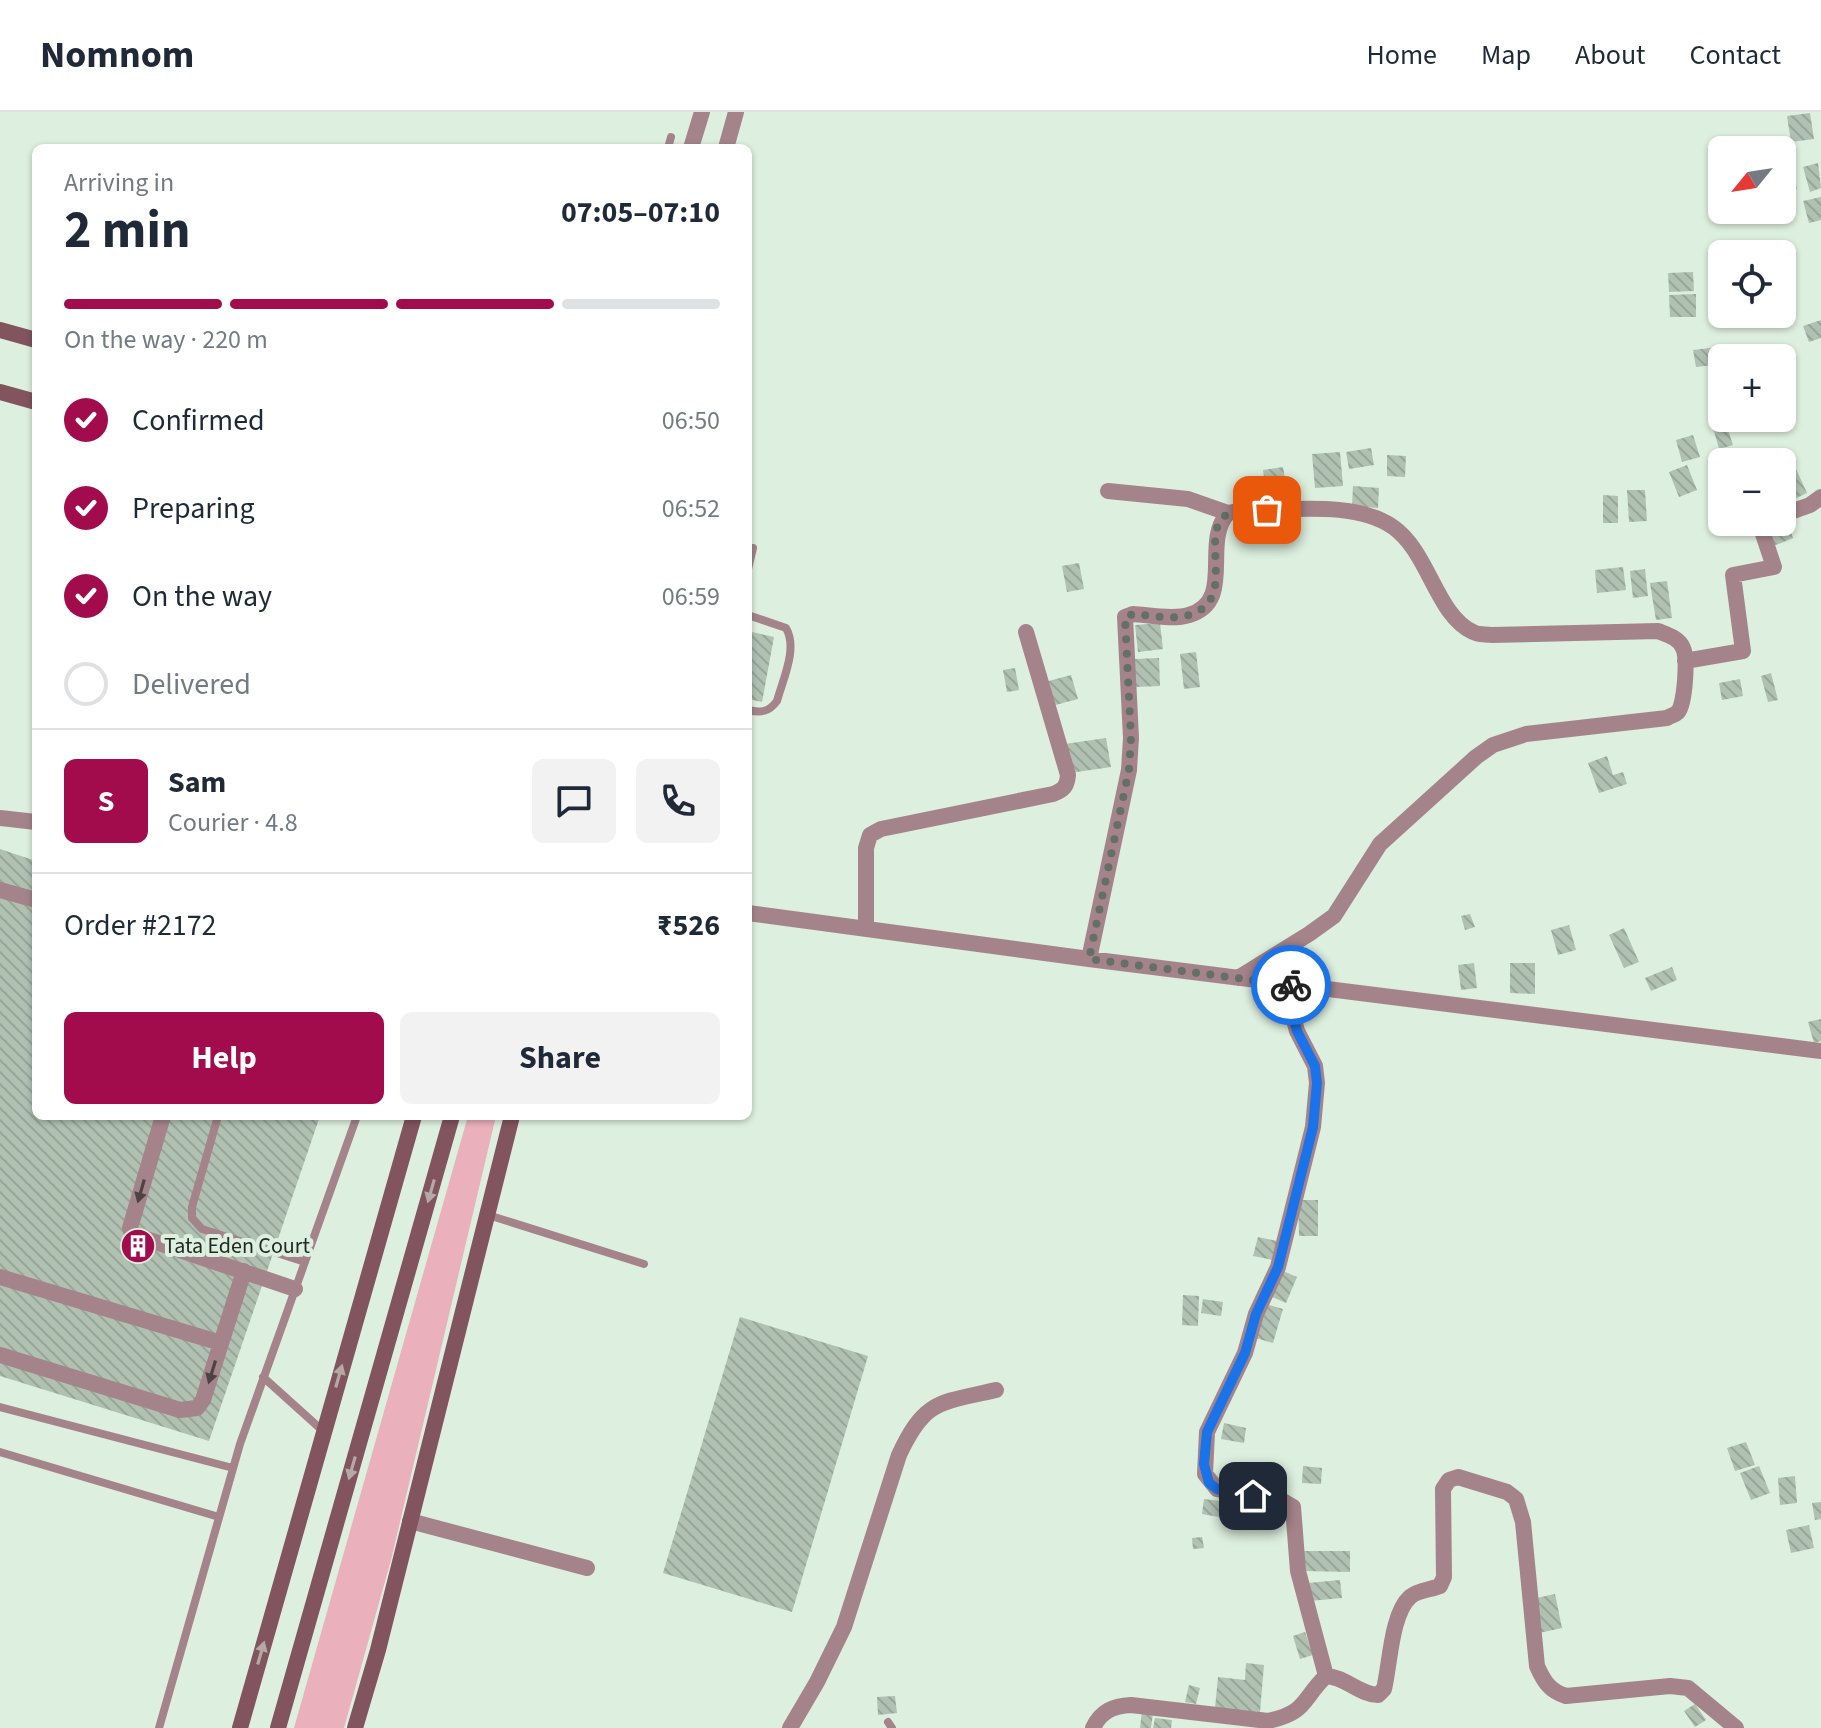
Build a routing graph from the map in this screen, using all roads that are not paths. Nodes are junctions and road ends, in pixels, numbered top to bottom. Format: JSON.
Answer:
{"nodes":[{"id":1,"x":702,"y":112,"type":"edge"},
{"id":2,"x":736,"y":112,"type":"edge"},
{"id":3,"x":671,"y":137,"type":"dead end"},
{"id":4,"x":669,"y":144,"type":"edge"},
{"id":5,"x":692,"y":144,"type":"edge"},
{"id":6,"x":727,"y":144,"type":"edge"},
{"id":7,"x":0,"y":330,"type":"edge"},
{"id":8,"x":32,"y":339,"type":"edge"},
{"id":9,"x":0,"y":392,"type":"edge"},
{"id":10,"x":32,"y":401,"type":"edge"},
{"id":11,"x":1108,"y":491,"type":"dead end"},
{"id":12,"x":1821,"y":497,"type":"edge"},
{"id":13,"x":1796,"y":510,"type":"edge"},
{"id":14,"x":1228,"y":513,"type":"junction"},
{"id":15,"x":1764,"y":536,"type":"edge"},
{"id":16,"x":752,"y":616,"type":"edge"},
{"id":17,"x":1026,"y":632,"type":"dead end"},
{"id":18,"x":1685,"y":661,"type":"junction"},
{"id":19,"x":752,"y":710,"type":"edge"},
{"id":20,"x":0,"y":818,"type":"edge"},
{"id":21,"x":32,"y":822,"type":"edge"},
{"id":22,"x":0,"y":890,"type":"edge"},
{"id":23,"x":32,"y":899,"type":"edge"},
{"id":24,"x":752,"y":914,"type":"edge"},
{"id":25,"x":866,"y":928,"type":"junction"},
{"id":26,"x":1089,"y":959,"type":"junction"},
{"id":27,"x":1238,"y":978,"type":"junction"},
{"id":28,"x":1291,"y":984,"type":"junction"},
{"id":29,"x":1821,"y":1051,"type":"edge"},
{"id":30,"x":162,"y":1120,"type":"edge"},
{"id":31,"x":217,"y":1120,"type":"edge"},
{"id":32,"x":356,"y":1120,"type":"edge"},
{"id":33,"x":413,"y":1120,"type":"edge"},
{"id":34,"x":451,"y":1120,"type":"edge"},
{"id":35,"x":511,"y":1120,"type":"edge"},
{"id":36,"x":487,"y":1215,"type":"junction"},
{"id":37,"x":305,"y":1262,"type":"junction"},
{"id":38,"x":644,"y":1264,"type":"dead end"},
{"id":39,"x":244,"y":1271,"type":"junction"},
{"id":40,"x":0,"y":1277,"type":"edge"},
{"id":41,"x":295,"y":1289,"type":"junction"},
{"id":42,"x":221,"y":1343,"type":"junction"},
{"id":43,"x":0,"y":1355,"type":"edge"},
{"id":44,"x":263,"y":1377,"type":"junction"},
{"id":45,"x":996,"y":1390,"type":"dead end"},
{"id":46,"x":0,"y":1407,"type":"edge"},
{"id":47,"x":323,"y":1431,"type":"junction"},
{"id":48,"x":0,"y":1452,"type":"edge"},
{"id":49,"x":233,"y":1468,"type":"junction"},
{"id":50,"x":219,"y":1517,"type":"junction"},
{"id":51,"x":410,"y":1521,"type":"junction"},
{"id":52,"x":587,"y":1568,"type":"dead end"},
{"id":53,"x":1326,"y":1676,"type":"junction"},
{"id":54,"x":159,"y":1728,"type":"edge"},
{"id":55,"x":240,"y":1728,"type":"edge"},
{"id":56,"x":278,"y":1728,"type":"edge"},
{"id":57,"x":355,"y":1728,"type":"edge"},
{"id":58,"x":790,"y":1728,"type":"edge"},
{"id":59,"x":1093,"y":1728,"type":"edge"},
{"id":60,"x":1736,"y":1728,"type":"edge"}],
"edges":[{"from":1,"to":5,"type":"street"},
{"from":2,"to":6,"type":"street"},
{"from":3,"to":4,"type":"lane"},
{"from":7,"to":8,"type":"street"},
{"from":9,"to":10,"type":"street"},
{"from":11,"to":14,"type":"street"},
{"from":12,"to":13,"type":"street"},
{"from":14,"to":18,"type":"street"},
{"from":14,"to":26,"type":"street"},
{"from":15,"to":18,"type":"street"},
{"from":16,"to":19,"type":"lane"},
{"from":17,"to":25,"type":"street"},
{"from":18,"to":27,"type":"street"},
{"from":20,"to":21,"type":"street"},
{"from":22,"to":23,"type":"street"},
{"from":24,"to":25,"type":"street"},
{"from":25,"to":26,"type":"street"},
{"from":26,"to":27,"type":"street"},
{"from":27,"to":28,"type":"street"},
{"from":28,"to":29,"type":"street"},
{"from":28,"to":53,"type":"street"},
{"from":30,"to":39,"type":"street","one_way":true},
{"from":31,"to":37,"type":"lane"},
{"from":32,"to":37,"type":"lane"},
{"from":47,"to":33,"type":"street","one_way":true},
{"from":34,"to":56,"type":"street","one_way":true},
{"from":35,"to":36,"type":"street"},
{"from":36,"to":38,"type":"lane"},
{"from":36,"to":51,"type":"street"},
{"from":37,"to":41,"type":"lane"},
{"from":39,"to":41,"type":"street"},
{"from":39,"to":42,"type":"street"},
{"from":40,"to":42,"type":"street"},
{"from":41,"to":44,"type":"lane"},
{"from":42,"to":43,"type":"street","one_way":true},
{"from":44,"to":47,"type":"lane"},
{"from":44,"to":49,"type":"lane"},
{"from":45,"to":58,"type":"street"},
{"from":46,"to":49,"type":"lane"},
{"from":55,"to":47,"type":"street","one_way":true},
{"from":48,"to":50,"type":"lane"},
{"from":49,"to":50,"type":"lane"},
{"from":50,"to":54,"type":"lane"},
{"from":51,"to":52,"type":"street"},
{"from":51,"to":57,"type":"street"},
{"from":53,"to":59,"type":"street"},
{"from":53,"to":60,"type":"street"}]}
